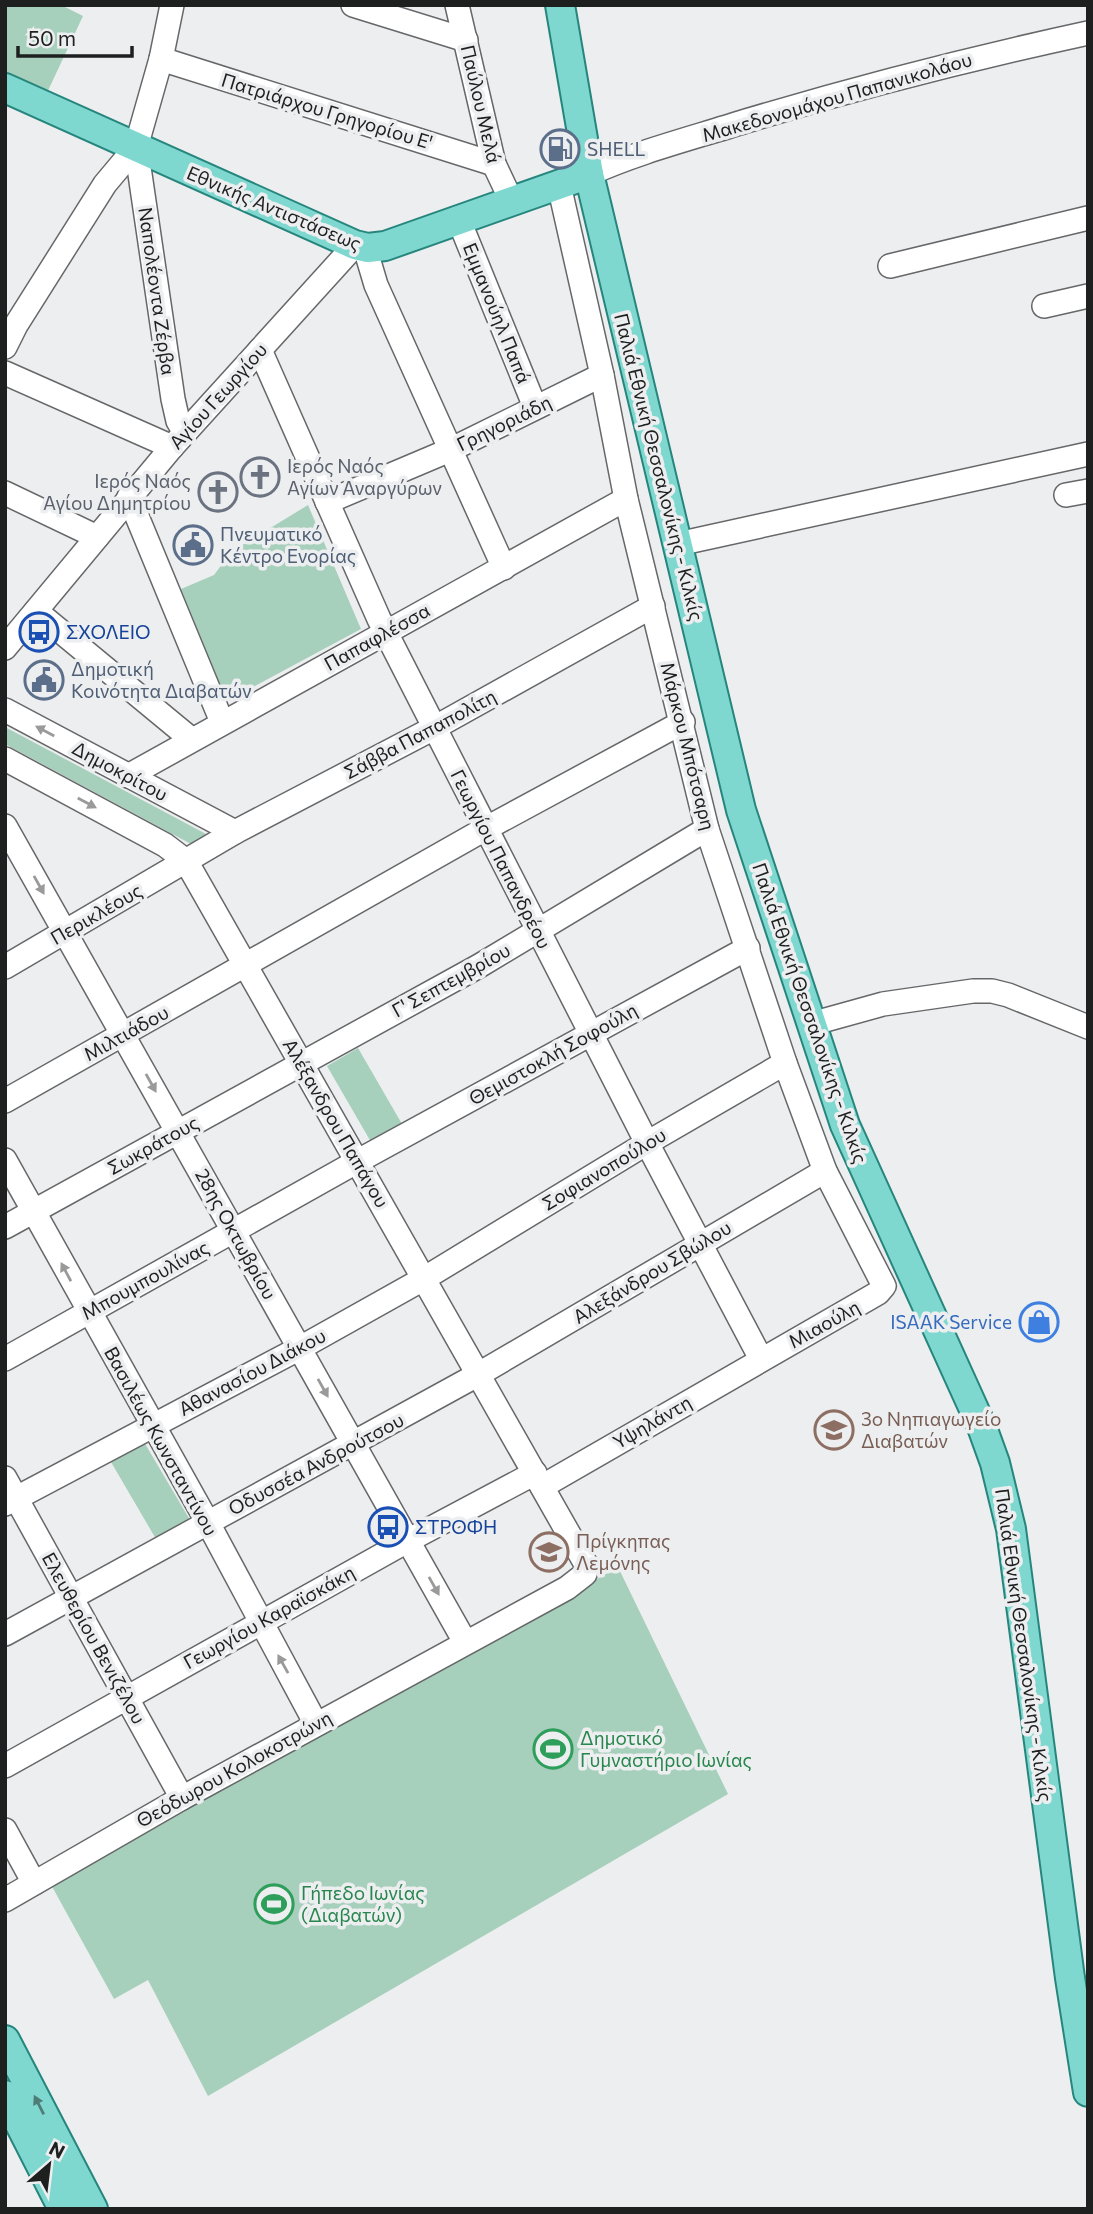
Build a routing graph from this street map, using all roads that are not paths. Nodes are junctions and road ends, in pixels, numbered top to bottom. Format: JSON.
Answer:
{"nodes":[{"id":1,"x":172,"y":5,"type":"edge"},
{"id":2,"x":353,"y":5,"type":"edge"},
{"id":3,"x":457,"y":5,"type":"edge"},
{"id":4,"x":560,"y":5,"type":"edge"},
{"id":5,"x":1088,"y":33,"type":"edge"},
{"id":6,"x":466,"y":40,"type":"junction"},
{"id":7,"x":161,"y":59,"type":"junction"},
{"id":8,"x":5,"y":88,"type":"edge"},
{"id":9,"x":136,"y":147,"type":"junction"},
{"id":10,"x":494,"y":164,"type":"junction"},
{"id":11,"x":574,"y":175,"type":"junction"},
{"id":12,"x":510,"y":200,"type":"junction"},
{"id":13,"x":458,"y":218,"type":"junction"},
{"id":14,"x":1088,"y":218,"type":"edge"},
{"id":15,"x":360,"y":246,"type":"junction"},
{"id":16,"x":890,"y":266,"type":"dead end"},
{"id":17,"x":1088,"y":296,"type":"edge"},
{"id":18,"x":1044,"y":306,"type":"dead end"},
{"id":19,"x":5,"y":347,"type":"edge"},
{"id":20,"x":260,"y":350,"type":"junction"},
{"id":21,"x":5,"y":373,"type":"edge"},
{"id":22,"x":603,"y":375,"type":"junction"},
{"id":23,"x":535,"y":407,"type":"junction"},
{"id":24,"x":178,"y":440,"type":"junction"},
{"id":25,"x":450,"y":450,"type":"junction"},
{"id":26,"x":1088,"y":454,"type":"edge"},
{"id":27,"x":5,"y":493,"type":"edge"},
{"id":28,"x":129,"y":497,"type":"junction"},
{"id":29,"x":626,"y":499,"type":"junction"},
{"id":30,"x":327,"y":502,"type":"junction"},
{"id":31,"x":97,"y":537,"type":"junction"},
{"id":32,"x":678,"y":544,"type":"junction"},
{"id":33,"x":503,"y":568,"type":"junction"},
{"id":34,"x":653,"y":606,"type":"junction"},
{"id":35,"x":36,"y":611,"type":"junction"},
{"id":36,"x":385,"y":632,"type":"junction"},
{"id":37,"x":5,"y":648,"type":"edge"},
{"id":38,"x":5,"y":710,"type":"edge"},
{"id":39,"x":222,"y":722,"type":"junction"},
{"id":40,"x":683,"y":722,"type":"junction"},
{"id":41,"x":434,"y":728,"type":"junction"},
{"id":42,"x":191,"y":739,"type":"junction"},
{"id":43,"x":5,"y":760,"type":"edge"},
{"id":44,"x":128,"y":776,"type":"junction"},
{"id":45,"x":6,"y":829,"type":"edge"},
{"id":46,"x":485,"y":829,"type":"junction"},
{"id":47,"x":708,"y":829,"type":"junction"},
{"id":48,"x":234,"y":832,"type":"junction"},
{"id":49,"x":187,"y":861,"type":"junction"},
{"id":50,"x":537,"y":930,"type":"junction"},
{"id":51,"x":65,"y":932,"type":"junction"},
{"id":52,"x":748,"y":948,"type":"junction"},
{"id":53,"x":246,"y":965,"type":"junction"},
{"id":54,"x":5,"y":967,"type":"edge"},
{"id":55,"x":811,"y":1024,"type":"junction"},
{"id":56,"x":1088,"y":1027,"type":"edge"},
{"id":57,"x":591,"y":1033,"type":"junction"},
{"id":58,"x":123,"y":1034,"type":"junction"},
{"id":59,"x":301,"y":1062,"type":"junction"},
{"id":60,"x":785,"y":1063,"type":"junction"},
{"id":61,"x":5,"y":1101,"type":"edge"},
{"id":62,"x":178,"y":1131,"type":"junction"},
{"id":63,"x":647,"y":1143,"type":"junction"},
{"id":64,"x":5,"y":1160,"type":"edge"},
{"id":65,"x":358,"y":1161,"type":"junction"},
{"id":66,"x":825,"y":1171,"type":"junction"},
{"id":67,"x":33,"y":1211,"type":"junction"},
{"id":68,"x":5,"y":1227,"type":"edge"},
{"id":69,"x":234,"y":1231,"type":"junction"},
{"id":70,"x":700,"y":1243,"type":"junction"},
{"id":71,"x":425,"y":1278,"type":"junction"},
{"id":72,"x":884,"y":1286,"type":"joint"},
{"id":73,"x":88,"y":1311,"type":"junction"},
{"id":74,"x":300,"y":1348,"type":"junction"},
{"id":75,"x":5,"y":1359,"type":"edge"},
{"id":76,"x":761,"y":1359,"type":"junction"},
{"id":77,"x":479,"y":1374,"type":"junction"},
{"id":78,"x":151,"y":1424,"type":"junction"},
{"id":79,"x":355,"y":1444,"type":"junction"},
{"id":80,"x":5,"y":1478,"type":"edge"},
{"id":81,"x":539,"y":1479,"type":"junction"},
{"id":82,"x":11,"y":1501,"type":"edge"},
{"id":83,"x":208,"y":1522,"type":"junction"},
{"id":84,"x":408,"y":1540,"type":"junction"},
{"id":85,"x":587,"y":1566,"type":"joint"},
{"id":86,"x":71,"y":1597,"type":"junction"},
{"id":87,"x":260,"y":1622,"type":"junction"},
{"id":88,"x":5,"y":1634,"type":"edge"},
{"id":89,"x":465,"y":1642,"type":"junction"},
{"id":90,"x":126,"y":1696,"type":"junction"},
{"id":91,"x":316,"y":1724,"type":"junction"},
{"id":92,"x":5,"y":1766,"type":"edge"},
{"id":93,"x":182,"y":1798,"type":"junction"},
{"id":94,"x":5,"y":1830,"type":"edge"},
{"id":95,"x":34,"y":1883,"type":"junction"},
{"id":96,"x":5,"y":1900,"type":"edge"},
{"id":97,"x":5,"y":2040,"type":"edge"},
{"id":98,"x":1088,"y":2092,"type":"edge"},
{"id":99,"x":5,"y":2095,"type":"edge"},
{"id":100,"x":64,"y":2209,"type":"edge"},
{"id":101,"x":93,"y":2209,"type":"edge"}],
"edges":[{"from":1,"to":7,"type":"street"},
{"from":2,"to":6,"type":"street"},
{"from":3,"to":6,"type":"street","name":"Παύλου Μελά"},
{"from":4,"to":11,"type":"main road","name":"Παλιά Εθνική Θεσσαλονίκης - Κιλκίς"},
{"from":5,"to":11,"type":"street","name":"Μακεδονομάχου Παπανικολάου"},
{"from":6,"to":10,"type":"street","name":"Παύλου Μελά"},
{"from":7,"to":9,"type":"street"},
{"from":7,"to":10,"type":"street","name":"Πατριάρχου Γρηγορίου Ε'"},
{"from":8,"to":9,"type":"main road","name":"Εθνικής Αντιστάσεως"},
{"from":9,"to":15,"type":"main road","name":"Εθνικής Αντιστάσεως"},
{"from":9,"to":19,"type":"street"},
{"from":9,"to":24,"type":"street","name":"Ναπολέοντα Ζέρβα"},
{"from":10,"to":12,"type":"street","name":"Παύλου Μελά"},
{"from":11,"to":12,"type":"main road","name":"Εθνικής Αντιστάσεως"},
{"from":11,"to":22,"type":"street","name":"Μάρκου Μπότσαρη"},
{"from":11,"to":32,"type":"main road","name":"Παλιά Εθνική Θεσσαλονίκης - Κιλκίς"},
{"from":12,"to":13,"type":"main road","name":"Εθνικής Αντιστάσεως"},
{"from":13,"to":15,"type":"main road","name":"Εθνικής Αντιστάσεως"},
{"from":13,"to":23,"type":"street","name":"Εμμανούηλ Παπά"},
{"from":14,"to":16,"type":"street"},
{"from":15,"to":20,"type":"street","name":"Αγίου Γεωργίου"},
{"from":15,"to":25,"type":"street"},
{"from":17,"to":18,"type":"street"},
{"from":20,"to":24,"type":"street","name":"Αγίου Γεωργίου"},
{"from":20,"to":30,"type":"street","name":"Γεωργίου Παπανδρέου"},
{"from":21,"to":24,"type":"street"},
{"from":22,"to":23,"type":"street","name":"Γρηγοριάδη"},
{"from":22,"to":29,"type":"street","name":"Μάρκου Μπότσαρη"},
{"from":23,"to":25,"type":"street","name":"Γρηγοριάδη"},
{"from":24,"to":28,"type":"street","name":"Αγίου Γεωργίου"},
{"from":25,"to":30,"type":"street","name":"Γρηγοριάδη"},
{"from":25,"to":33,"type":"street"},
{"from":26,"to":32,"type":"street"},
{"from":27,"to":31,"type":"street"},
{"from":28,"to":31,"type":"street","name":"Αγίου Γεωργίου"},
{"from":28,"to":39,"type":"street"},
{"from":29,"to":33,"type":"street","name":"Παπαφλέσσα"},
{"from":29,"to":34,"type":"street","name":"Μάρκου Μπότσαρη"},
{"from":30,"to":36,"type":"street","name":"Γεωργίου Παπανδρέου"},
{"from":31,"to":35,"type":"street","name":"Αγίου Γεωργίου"},
{"from":32,"to":55,"type":"main road","name":"Παλιά Εθνική Θεσσαλονίκης - Κιλκίς"},
{"from":33,"to":36,"type":"street","name":"Παπαφλέσσα"},
{"from":34,"to":40,"type":"street","name":"Μάρκου Μπότσαρη"},
{"from":34,"to":41,"type":"street","name":"Σάββα Παπαπολίτη"},
{"from":35,"to":37,"type":"street","name":"Αγίου Γεωργίου"},
{"from":35,"to":42,"type":"street"},
{"from":36,"to":39,"type":"street","name":"Παπαφλέσσα"},
{"from":36,"to":41,"type":"street","name":"Γεωργίου Παπανδρέου"},
{"from":44,"to":38,"type":"street","name":"Δημοκρίτου","one_way":true},
{"from":39,"to":42,"type":"street","name":"Παπαφλέσσα"},
{"from":40,"to":46,"type":"street","name":"Μιλτιάδου"},
{"from":40,"to":47,"type":"street","name":"Μάρκου Μπότσαρη"},
{"from":41,"to":46,"type":"street","name":"Γεωργίου Παπανδρέου"},
{"from":41,"to":48,"type":"street","name":"Σάββα Παπαπολίτη"},
{"from":42,"to":44,"type":"street","name":"Παπαφλέσσα"},
{"from":43,"to":49,"type":"street","name":"Αλέξανδρου Παπάγου","one_way":true},
{"from":44,"to":48,"type":"street","name":"Δημοκρίτου"},
{"from":45,"to":51,"type":"street","name":"28ης Οκτωβρίου","one_way":true},
{"from":46,"to":50,"type":"street","name":"Γεωργίου Παπανδρέου"},
{"from":46,"to":53,"type":"street","name":"Μιλτιάδου"},
{"from":47,"to":50,"type":"street","name":"Γ' Σεπτεμβρίου"},
{"from":47,"to":52,"type":"street","name":"Μάρκου Μπότσαρη"},
{"from":48,"to":49,"type":"street","name":"Σάββα Παπαπολίτη"},
{"from":49,"to":51,"type":"street","name":"Περικλέους"},
{"from":49,"to":53,"type":"street","name":"Αλέξανδρου Παπάγου"},
{"from":50,"to":57,"type":"street","name":"Γεωργίου Παπανδρέου"},
{"from":50,"to":59,"type":"street","name":"Γ' Σεπτεμβρίου"},
{"from":51,"to":54,"type":"street","name":"Περικλέους"},
{"from":51,"to":58,"type":"street","name":"28ης Οκτωβρίου"},
{"from":52,"to":57,"type":"street","name":"Θεμιστοκλή Σοφούλη"},
{"from":52,"to":60,"type":"street","name":"Μάρκου Μπότσαρη"},
{"from":53,"to":58,"type":"street","name":"Μιλτιάδου"},
{"from":53,"to":59,"type":"street","name":"Αλέξανδρου Παπάγου"},
{"from":55,"to":56,"type":"street"},
{"from":55,"to":98,"type":"main road","name":"Παλιά Εθνική Θεσσαλονίκης - Κιλκίς"},
{"from":57,"to":63,"type":"street","name":"Γεωργίου Παπανδρέου"},
{"from":57,"to":65,"type":"street","name":"Θεμιστοκλή Σοφούλη"},
{"from":58,"to":61,"type":"street","name":"Μιλτιάδου"},
{"from":58,"to":62,"type":"street","name":"28ης Οκτωβρίου","one_way":true},
{"from":59,"to":62,"type":"street","name":"Σωκράτους"},
{"from":59,"to":65,"type":"street","name":"Αλέξανδρου Παπάγου"},
{"from":60,"to":63,"type":"street","name":"Σοφιανοπούλου"},
{"from":60,"to":66,"type":"street","name":"Μάρκου Μπότσαρη"},
{"from":62,"to":67,"type":"street","name":"Σωκράτους"},
{"from":62,"to":69,"type":"street","name":"28ης Οκτωβρίου"},
{"from":63,"to":70,"type":"street","name":"Γεωργίου Παπανδρέου"},
{"from":63,"to":71,"type":"street","name":"Σοφιανοπούλου"},
{"from":64,"to":67,"type":"street","name":"Βασιλέως Κωνσταντίνου"},
{"from":65,"to":69,"type":"street","name":"Μπουμπουλίνας"},
{"from":65,"to":71,"type":"street","name":"Αλέξανδρου Παπάγου"},
{"from":66,"to":70,"type":"street","name":"Αλεξάνδρου Σβώλου"},
{"from":66,"to":72,"type":"street","name":"Μάρκου Μπότσαρη"},
{"from":67,"to":68,"type":"street","name":"Σωκράτους"},
{"from":73,"to":67,"type":"street","name":"Βασιλέως Κωνσταντίνου","one_way":true},
{"from":69,"to":73,"type":"street","name":"Μπουμπουλίνας"},
{"from":69,"to":74,"type":"street","name":"28ης Οκτωβρίου"},
{"from":70,"to":76,"type":"street","name":"Γεωργίου Παπανδρέου"},
{"from":70,"to":77,"type":"street","name":"Αλεξάνδρου Σβώλου"},
{"from":71,"to":74,"type":"street","name":"Αθανασίου Διάκου"},
{"from":71,"to":77,"type":"street","name":"Αλέξανδρου Παπάγου"},
{"from":72,"to":76,"type":"street","name":"Μιαούλη"},
{"from":73,"to":75,"type":"street","name":"Μπουμπουλίνας"},
{"from":73,"to":78,"type":"street","name":"Βασιλέως Κωνσταντίνου"},
{"from":74,"to":78,"type":"street","name":"Αθανασίου Διάκου"},
{"from":74,"to":79,"type":"street","name":"28ης Οκτωβρίου","one_way":true},
{"from":76,"to":81,"type":"street","name":"Υψηλάντη"},
{"from":77,"to":79,"type":"street","name":"Οδυσσέα Ανδρούτσου"},
{"from":77,"to":81,"type":"street","name":"Αλέξανδρου Παπάγου"},
{"from":78,"to":82,"type":"street","name":"Αθανασίου Διάκου"},
{"from":78,"to":83,"type":"street","name":"Βασιλέως Κωνσταντίνου"},
{"from":79,"to":83,"type":"street","name":"Οδυσσέα Ανδρούτσου"},
{"from":79,"to":84,"type":"street","name":"28ης Οκτωβρίου"},
{"from":80,"to":82,"type":"street","name":"Ελευθερίου Βενιζέλου"},
{"from":81,"to":84,"type":"street","name":"Γεωργίου Καραϊσκάκη"},
{"from":81,"to":85,"type":"street","name":"Αλέξανδρου Παπάγου"},
{"from":82,"to":86,"type":"street","name":"Ελευθερίου Βενιζέλου"},
{"from":83,"to":86,"type":"street","name":"Οδυσσέα Ανδρούτσου"},
{"from":83,"to":87,"type":"street","name":"Βασιλέως Κωνσταντίνου"},
{"from":84,"to":87,"type":"street","name":"Γεωργίου Καραϊσκάκη"},
{"from":84,"to":89,"type":"street","name":"28ης Οκτωβρίου","one_way":true},
{"from":85,"to":89,"type":"street","name":"Θεόδωρου Κολοκοτρώνη"},
{"from":86,"to":88,"type":"street","name":"Οδυσσέα Ανδρούτσου"},
{"from":86,"to":90,"type":"street","name":"Ελευθερίου Βενιζέλου"},
{"from":87,"to":90,"type":"street","name":"Γεωργίου Καραϊσκάκη"},
{"from":91,"to":87,"type":"street","name":"Βασιλέως Κωνσταντίνου","one_way":true},
{"from":89,"to":91,"type":"street","name":"Θεόδωρου Κολοκοτρώνη"},
{"from":90,"to":92,"type":"street","name":"Γεωργίου Καραϊσκάκη"},
{"from":90,"to":93,"type":"street","name":"Ελευθερίου Βενιζέλου"},
{"from":91,"to":93,"type":"street","name":"Θεόδωρου Κολοκοτρώνη"},
{"from":93,"to":95,"type":"street","name":"Θεόδωρου Κολοκοτρώνη"},
{"from":94,"to":95,"type":"street"},
{"from":95,"to":96,"type":"street","name":"Θεόδωρου Κολοκοτρώνη"},
{"from":101,"to":97,"type":"main road","one_way":true},
{"from":99,"to":100,"type":"main road"}]}
